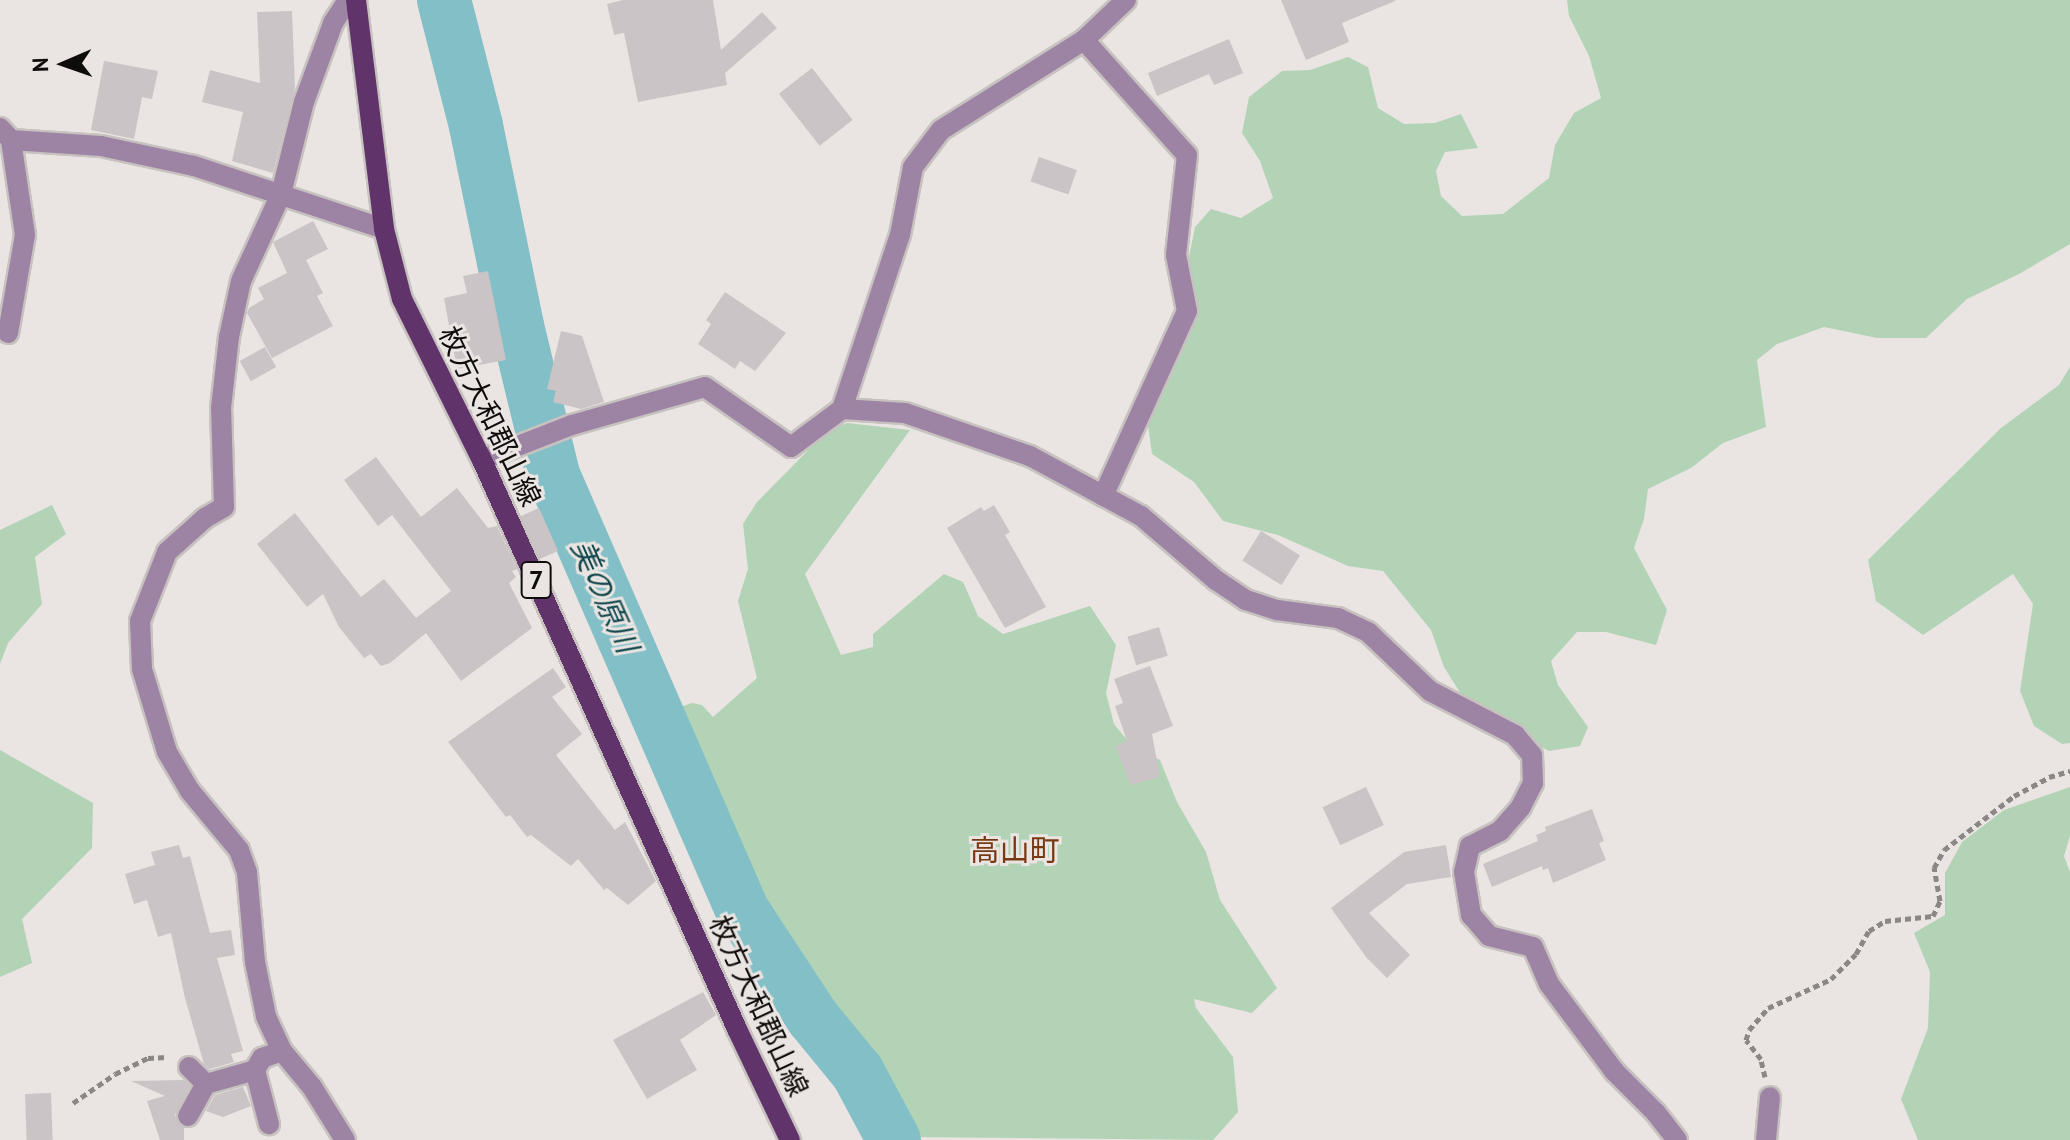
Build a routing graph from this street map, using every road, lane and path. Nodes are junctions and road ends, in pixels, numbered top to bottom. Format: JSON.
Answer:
{"nodes":[{"id":1,"x":348,"y":0,"type":"edge"},
{"id":2,"x":356,"y":0,"type":"edge"},
{"id":3,"x":1126,"y":0,"type":"edge"},
{"id":4,"x":1084,"y":40,"type":"junction"},
{"id":5,"x":5,"y":134,"type":"edge"},
{"id":6,"x":281,"y":194,"type":"junction"},
{"id":7,"x":384,"y":229,"type":"junction"},
{"id":8,"x":8,"y":333,"type":"dead end"},
{"id":9,"x":842,"y":409,"type":"junction"},
{"id":10,"x":482,"y":460,"type":"junction"},
{"id":11,"x":1103,"y":496,"type":"junction"},
{"id":12,"x":2070,"y":771,"type":"edge"},
{"id":13,"x":282,"y":1051,"type":"junction"},
{"id":14,"x":189,"y":1067,"type":"joint"},
{"id":15,"x":255,"y":1070,"type":"junction"},
{"id":16,"x":206,"y":1084,"type":"junction"},
{"id":17,"x":1770,"y":1097,"type":"joint"},
{"id":18,"x":73,"y":1103,"type":"dead end"},
{"id":19,"x":188,"y":1116,"type":"dead end"},
{"id":20,"x":269,"y":1124,"type":"dead end"},
{"id":21,"x":345,"y":1140,"type":"edge"},
{"id":22,"x":790,"y":1140,"type":"edge"},
{"id":23,"x":1677,"y":1140,"type":"edge"},
{"id":24,"x":1766,"y":1140,"type":"edge"}],
"edges":[{"from":1,"to":6,"type":"street"},
{"from":2,"to":7,"type":"main road","name":"枚方大和郡山線","number":"7"},
{"from":3,"to":4,"type":"street"},
{"from":4,"to":9,"type":"street"},
{"from":4,"to":11,"type":"street"},
{"from":5,"to":6,"type":"street"},
{"from":5,"to":8,"type":"street"},
{"from":6,"to":7,"type":"street"},
{"from":6,"to":13,"type":"street"},
{"from":7,"to":10,"type":"main road","name":"枚方大和郡山線","number":"7"},
{"from":9,"to":10,"type":"street"},
{"from":9,"to":11,"type":"street"},
{"from":10,"to":22,"type":"main road","name":"枚方大和郡山線","number":"7"},
{"from":11,"to":23,"type":"street"},
{"from":12,"to":17,"type":"path"},
{"from":13,"to":15,"type":"street"},
{"from":13,"to":21,"type":"street"},
{"from":14,"to":16,"type":"street"},
{"from":14,"to":18,"type":"path"},
{"from":15,"to":16,"type":"street"},
{"from":15,"to":20,"type":"street"},
{"from":16,"to":19,"type":"street"},
{"from":17,"to":24,"type":"street"}]}
